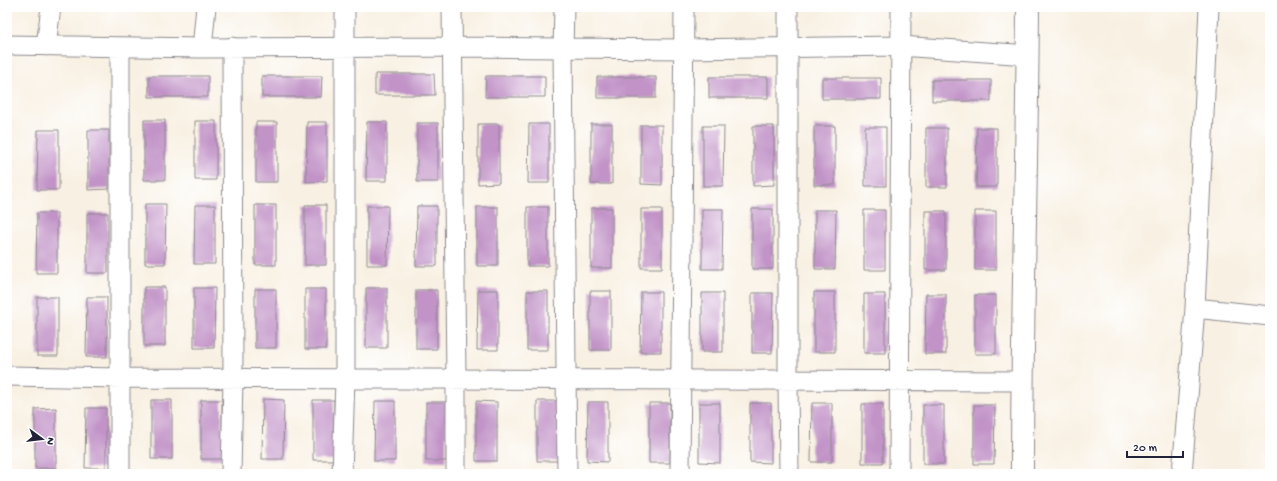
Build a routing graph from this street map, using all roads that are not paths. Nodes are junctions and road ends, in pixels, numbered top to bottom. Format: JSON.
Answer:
{"nodes":[{"id":1,"x":51,"y":7,"type":"edge"},
{"id":2,"x":206,"y":7,"type":"edge"},
{"id":3,"x":344,"y":7,"type":"edge"},
{"id":4,"x":452,"y":7,"type":"edge"},
{"id":5,"x":564,"y":7,"type":"edge"},
{"id":6,"x":684,"y":7,"type":"edge"},
{"id":7,"x":788,"y":7,"type":"edge"},
{"id":8,"x":900,"y":7,"type":"edge"},
{"id":9,"x":1028,"y":7,"type":"edge"},
{"id":10,"x":1209,"y":7,"type":"edge"},
{"id":11,"x":7,"y":45,"type":"edge"},
{"id":12,"x":46,"y":46,"type":"junction"},
{"id":13,"x":900,"y":46,"type":"junction"},
{"id":14,"x":120,"y":47,"type":"junction"},
{"id":15,"x":232,"y":47,"type":"junction"},
{"id":16,"x":452,"y":47,"type":"junction"},
{"id":17,"x":202,"y":48,"type":"junction"},
{"id":18,"x":345,"y":48,"type":"junction"},
{"id":19,"x":788,"y":48,"type":"junction"},
{"id":20,"x":564,"y":49,"type":"junction"},
{"id":21,"x":684,"y":49,"type":"junction"},
{"id":22,"x":1028,"y":55,"type":"junction"},
{"id":23,"x":1195,"y":308,"type":"junction"},
{"id":24,"x":1270,"y":316,"type":"edge"},
{"id":25,"x":7,"y":376,"type":"edge"},
{"id":26,"x":121,"y":378,"type":"junction"},
{"id":27,"x":233,"y":378,"type":"junction"},
{"id":28,"x":345,"y":379,"type":"junction"},
{"id":29,"x":456,"y":379,"type":"junction"},
{"id":30,"x":566,"y":380,"type":"junction"},
{"id":31,"x":681,"y":380,"type":"junction"},
{"id":32,"x":788,"y":381,"type":"junction"},
{"id":33,"x":900,"y":381,"type":"junction"},
{"id":34,"x":1022,"y":381,"type":"junction"},
{"id":35,"x":120,"y":474,"type":"edge"},
{"id":36,"x":231,"y":474,"type":"edge"},
{"id":37,"x":342,"y":474,"type":"edge"},
{"id":38,"x":456,"y":474,"type":"edge"},
{"id":39,"x":567,"y":474,"type":"edge"},
{"id":40,"x":680,"y":474,"type":"edge"},
{"id":41,"x":789,"y":474,"type":"edge"},
{"id":42,"x":899,"y":474,"type":"edge"},
{"id":43,"x":1022,"y":474,"type":"edge"},
{"id":44,"x":1182,"y":474,"type":"edge"}],
"edges":[{"from":1,"to":12,"type":"street"},
{"from":2,"to":17,"type":"street"},
{"from":3,"to":18,"type":"street"},
{"from":4,"to":16,"type":"street"},
{"from":5,"to":20,"type":"street"},
{"from":6,"to":21,"type":"street"},
{"from":7,"to":19,"type":"street"},
{"from":8,"to":13,"type":"street"},
{"from":9,"to":22,"type":"street"},
{"from":10,"to":23,"type":"street"},
{"from":11,"to":12,"type":"street"},
{"from":12,"to":14,"type":"street"},
{"from":13,"to":19,"type":"street"},
{"from":13,"to":22,"type":"street"},
{"from":13,"to":33,"type":"street"},
{"from":14,"to":17,"type":"street"},
{"from":14,"to":26,"type":"street"},
{"from":15,"to":17,"type":"street"},
{"from":15,"to":18,"type":"street"},
{"from":15,"to":27,"type":"street"},
{"from":16,"to":18,"type":"street"},
{"from":16,"to":20,"type":"street"},
{"from":16,"to":29,"type":"street"},
{"from":18,"to":28,"type":"street"},
{"from":19,"to":21,"type":"street"},
{"from":19,"to":32,"type":"street"},
{"from":20,"to":21,"type":"street"},
{"from":20,"to":30,"type":"street"},
{"from":21,"to":31,"type":"street"},
{"from":22,"to":34,"type":"street"},
{"from":23,"to":24,"type":"street"},
{"from":23,"to":44,"type":"street"},
{"from":25,"to":26,"type":"street"},
{"from":26,"to":27,"type":"street"},
{"from":26,"to":35,"type":"street"},
{"from":27,"to":28,"type":"street"},
{"from":27,"to":36,"type":"street"},
{"from":28,"to":29,"type":"street"},
{"from":28,"to":37,"type":"street"},
{"from":29,"to":30,"type":"street"},
{"from":29,"to":38,"type":"street"},
{"from":30,"to":31,"type":"street"},
{"from":30,"to":39,"type":"street"},
{"from":31,"to":32,"type":"street"},
{"from":31,"to":40,"type":"street"},
{"from":32,"to":33,"type":"street"},
{"from":32,"to":41,"type":"street"},
{"from":33,"to":34,"type":"street"},
{"from":33,"to":42,"type":"street"},
{"from":34,"to":43,"type":"street"}]}
